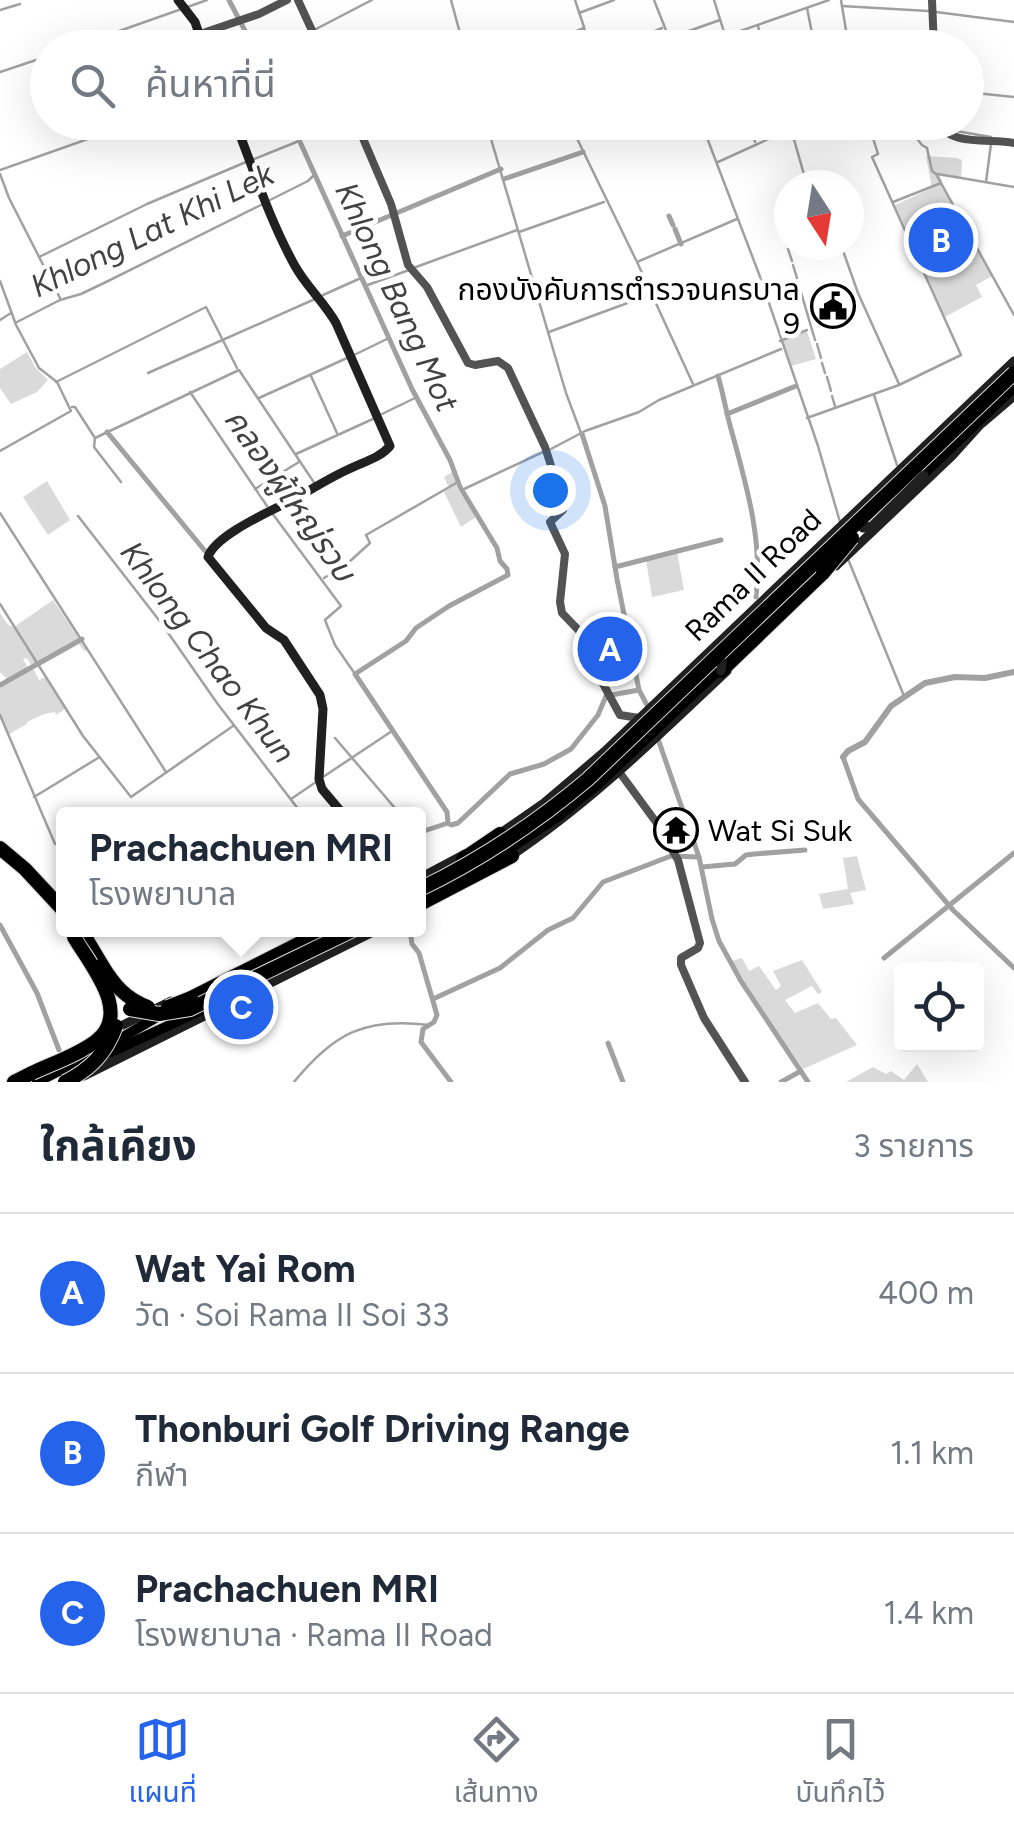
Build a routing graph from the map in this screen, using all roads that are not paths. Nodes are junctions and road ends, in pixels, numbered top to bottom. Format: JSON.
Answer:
{"nodes":[{"id":1,"x":286,"y":0,"type":"edge"},
{"id":2,"x":298,"y":0,"type":"edge"},
{"id":3,"x":182,"y":7,"type":"edge"},
{"id":4,"x":198,"y":30,"type":"edge"},
{"id":5,"x":209,"y":30,"type":"edge"},
{"id":6,"x":312,"y":30,"type":"edge"},
{"id":7,"x":242,"y":140,"type":"edge"},
{"id":8,"x":364,"y":140,"type":"edge"},
{"id":9,"x":970,"y":140,"type":"edge"},
{"id":10,"x":1014,"y":143,"type":"edge"},
{"id":11,"x":1014,"y":361,"type":"edge"},
{"id":12,"x":1014,"y":373,"type":"edge"},
{"id":13,"x":1014,"y":384,"type":"edge"},
{"id":14,"x":1014,"y":396,"type":"edge"},
{"id":15,"x":948,"y":423,"type":"junction"},
{"id":16,"x":980,"y":426,"type":"junction"},
{"id":17,"x":847,"y":538,"type":"junction"},
{"id":18,"x":708,"y":656,"type":"junction"},
{"id":19,"x":721,"y":670,"type":"junction"},
{"id":20,"x":649,"y":723,"type":"junction"},
{"id":21,"x":620,"y":773,"type":"junction"},
{"id":22,"x":338,"y":807,"type":"edge"},
{"id":23,"x":0,"y":845,"type":"edge"},
{"id":24,"x":506,"y":845,"type":"junction"},
{"id":25,"x":426,"y":885,"type":"edge"},
{"id":26,"x":46,"y":890,"type":"junction"},
{"id":27,"x":426,"y":890,"type":"edge"},
{"id":28,"x":426,"y":890,"type":"edge"},
{"id":29,"x":426,"y":893,"type":"edge"},
{"id":30,"x":426,"y":893,"type":"edge"},
{"id":31,"x":56,"y":896,"type":"edge"},
{"id":32,"x":56,"y":898,"type":"edge"},
{"id":33,"x":56,"y":906,"type":"edge"},
{"id":34,"x":78,"y":937,"type":"edge"},
{"id":35,"x":79,"y":937,"type":"edge"},
{"id":36,"x":79,"y":937,"type":"edge"},
{"id":37,"x":94,"y":937,"type":"edge"},
{"id":38,"x":304,"y":937,"type":"edge"},
{"id":39,"x":312,"y":937,"type":"edge"},
{"id":40,"x":333,"y":937,"type":"edge"},
{"id":41,"x":335,"y":937,"type":"edge"},
{"id":42,"x":336,"y":937,"type":"edge"},
{"id":43,"x":336,"y":937,"type":"edge"},
{"id":44,"x":361,"y":937,"type":"edge"},
{"id":45,"x":240,"y":984,"type":"junction"},
{"id":46,"x":131,"y":1006,"type":"dead end"},
{"id":47,"x":150,"y":1011,"type":"junction"},
{"id":48,"x":104,"y":1047,"type":"junction"},
{"id":49,"x":35,"y":1078,"type":"edge"},
{"id":50,"x":11,"y":1082,"type":"edge"},
{"id":51,"x":50,"y":1082,"type":"edge"},
{"id":52,"x":66,"y":1082,"type":"edge"},
{"id":53,"x":73,"y":1082,"type":"edge"},
{"id":54,"x":745,"y":1082,"type":"edge"}],
"edges":[{"from":1,"to":5,"type":"street"},
{"from":2,"to":6,"type":"street"},
{"from":3,"to":4,"type":"main road"},
{"from":7,"to":22,"type":"main road"},
{"from":8,"to":20,"type":"street"},
{"from":9,"to":10,"type":"street"},
{"from":11,"to":15,"type":"main road","name":"Rama II Road"},
{"from":12,"to":17,"type":"highway","bridge":true},
{"from":13,"to":17,"type":"highway","bridge":true},
{"from":14,"to":16,"type":"main road","name":"Rama II Road"},
{"from":15,"to":16,"type":"main road","bridge":true},
{"from":15,"to":17,"type":"main road","name":"Rama II Road"},
{"from":16,"to":17,"type":"main road","name":"Rama II Road"},
{"from":17,"to":18,"type":"highway","bridge":true},
{"from":17,"to":19,"type":"highway","bridge":true},
{"from":17,"to":20,"type":"highway","name":"Rama II Road"},
{"from":17,"to":20,"type":"main road","name":"Rama II Road"},
{"from":17,"to":27,"type":"highway","bridge":true},
{"from":18,"to":19,"type":"main road","bridge":true},
{"from":18,"to":20,"type":"main road","bridge":true},
{"from":19,"to":20,"type":"main road"},
{"from":20,"to":21,"type":"main road","name":"Rama II Road"},
{"from":20,"to":24,"type":"highway","name":"Rama II Road"},
{"from":20,"to":24,"type":"highway","name":"Rama II Road"},
{"from":21,"to":24,"type":"main road","name":"Rama II Road"},
{"from":21,"to":54,"type":"street"},
{"from":23,"to":26,"type":"highway"},
{"from":23,"to":31,"type":"highway"},
{"from":24,"to":25,"type":"highway","bridge":true},
{"from":24,"to":28,"type":"highway","name":"Rama II Road"},
{"from":24,"to":29,"type":"main road","name":"Rama II Road"},
{"from":24,"to":30,"type":"highway"},
{"from":26,"to":32,"type":"highway"},
{"from":26,"to":33,"type":"highway"},
{"from":34,"to":49,"type":"highway","bridge":true},
{"from":35,"to":45,"type":"highway","bridge":true},
{"from":36,"to":45,"type":"highway","bridge":true},
{"from":37,"to":52,"type":"highway","bridge":true},
{"from":38,"to":48,"type":"main road"},
{"from":39,"to":47,"type":"highway","bridge":true},
{"from":40,"to":48,"type":"main road"},
{"from":41,"to":47,"type":"highway","bridge":true},
{"from":42,"to":48,"type":"main road"},
{"from":43,"to":45,"type":"highway"},
{"from":44,"to":48,"type":"main road"},
{"from":46,"to":47,"type":"highway","bridge":true},
{"from":48,"to":49,"type":"main road"},
{"from":48,"to":50,"type":"main road"},
{"from":48,"to":51,"type":"main road"},
{"from":48,"to":53,"type":"main road"},
{"from":49,"to":50,"type":"highway"}]}
